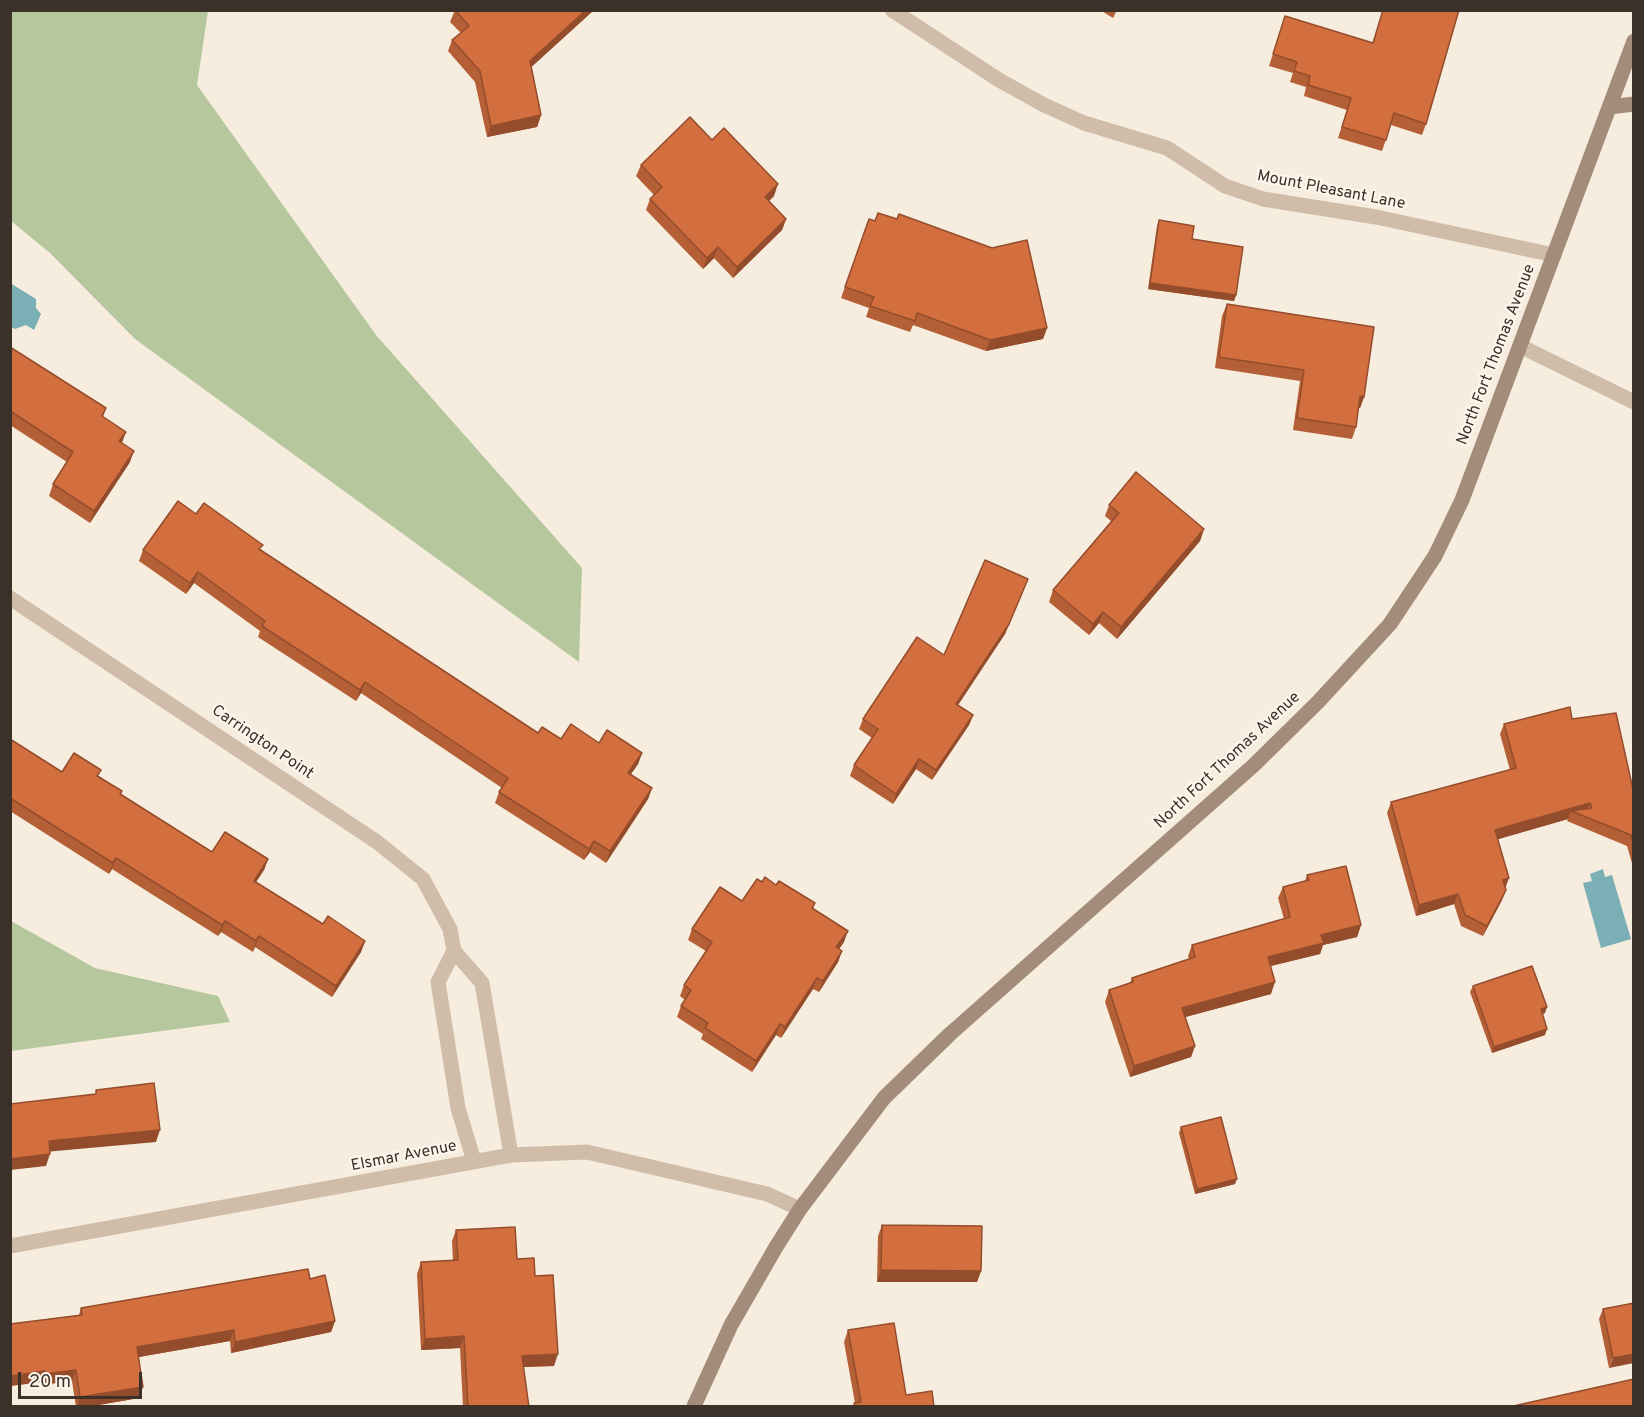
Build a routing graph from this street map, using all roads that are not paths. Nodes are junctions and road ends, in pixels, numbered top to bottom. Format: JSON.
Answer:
{"nodes":[{"id":1,"x":892,"y":10,"type":"edge"},
{"id":2,"x":1634,"y":41,"type":"edge"},
{"id":3,"x":1634,"y":104,"type":"edge"},
{"id":4,"x":1610,"y":107,"type":"junction"},
{"id":5,"x":1554,"y":255,"type":"junction"},
{"id":6,"x":1520,"y":346,"type":"junction"},
{"id":7,"x":1634,"y":402,"type":"edge"},
{"id":8,"x":10,"y":598,"type":"edge"},
{"id":9,"x":454,"y":951,"type":"junction"},
{"id":10,"x":511,"y":1155,"type":"junction"},
{"id":11,"x":474,"y":1161,"type":"junction"},
{"id":12,"x":800,"y":1209,"type":"junction"},
{"id":13,"x":10,"y":1246,"type":"edge"},
{"id":14,"x":694,"y":1407,"type":"edge"}],
"edges":[{"from":1,"to":5,"type":"street","name":"Mount Pleasant Lane"},
{"from":2,"to":4,"type":"street","name":"North Fort Thomas Avenue"},
{"from":3,"to":4,"type":"street"},
{"from":4,"to":5,"type":"street","name":"North Fort Thomas Avenue"},
{"from":5,"to":6,"type":"street","name":"North Fort Thomas Avenue"},
{"from":6,"to":7,"type":"street"},
{"from":6,"to":12,"type":"street","name":"North Fort Thomas Avenue"},
{"from":8,"to":9,"type":"street","name":"Carrington Point"},
{"from":9,"to":10,"type":"street","name":"Carrington Point"},
{"from":9,"to":11,"type":"street"},
{"from":10,"to":11,"type":"street","name":"Elsmar Avenue"},
{"from":10,"to":12,"type":"street","name":"Elsmar Avenue"},
{"from":11,"to":13,"type":"street","name":"Elsmar Avenue"},
{"from":12,"to":14,"type":"street","name":"North Fort Thomas Avenue"}]}
